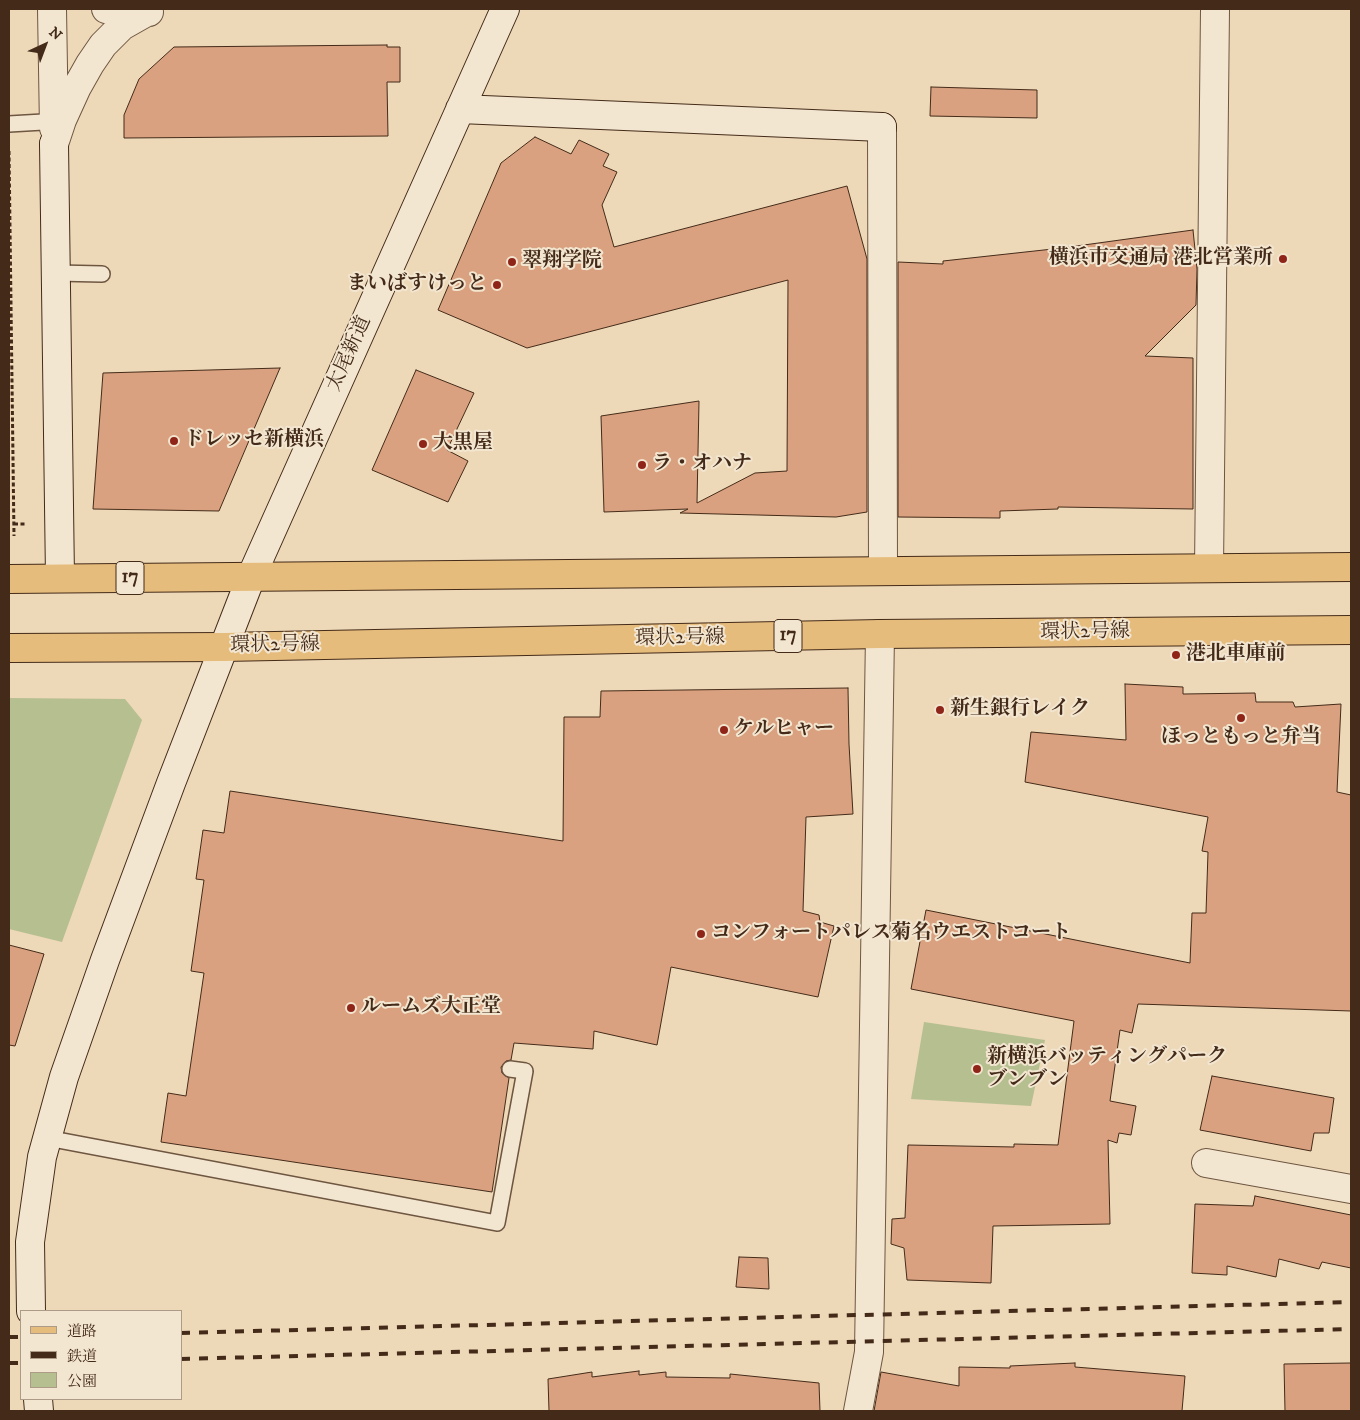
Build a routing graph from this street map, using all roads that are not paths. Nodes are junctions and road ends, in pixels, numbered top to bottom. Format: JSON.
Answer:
{"nodes":[{"id":1,"x":52,"y":9,"type":"edge"},
{"id":2,"x":106,"y":9,"type":"edge"},
{"id":3,"x":505,"y":9,"type":"edge"},
{"id":4,"x":1215,"y":9,"type":"edge"},
{"id":5,"x":152,"y":11,"type":"edge"},
{"id":6,"x":460,"y":109,"type":"junction"},
{"id":7,"x":9,"y":124,"type":"edge"},
{"id":8,"x":57,"y":129,"type":"junction"},
{"id":9,"x":56,"y":272,"type":"junction"},
{"id":10,"x":102,"y":274,"type":"dead end"},
{"id":11,"x":1351,"y":567,"type":"edge"},
{"id":12,"x":1209,"y":568,"type":"junction"},
{"id":13,"x":883,"y":571,"type":"junction"},
{"id":14,"x":251,"y":576,"type":"junction"},
{"id":15,"x":60,"y":578,"type":"junction"},
{"id":16,"x":9,"y":579,"type":"edge"},
{"id":17,"x":1351,"y":630,"type":"edge"},
{"id":18,"x":880,"y":634,"type":"junction"},
{"id":19,"x":224,"y":647,"type":"junction"},
{"id":20,"x":9,"y":648,"type":"edge"},
{"id":21,"x":510,"y":1069,"type":"dead end"},
{"id":22,"x":46,"y":1138,"type":"junction"},
{"id":23,"x":1206,"y":1163,"type":"dead end"},
{"id":24,"x":1351,"y":1189,"type":"edge"},
{"id":25,"x":19,"y":1282,"type":"edge"},
{"id":26,"x":31,"y":1310,"type":"edge"},
{"id":27,"x":858,"y":1411,"type":"edge"}],
"edges":[{"from":1,"to":8,"type":"street"},
{"from":2,"to":5,"type":"street"},
{"from":3,"to":6,"type":"street","name":"太尾新道"},
{"from":4,"to":12,"type":"street"},
{"from":5,"to":8,"type":"street"},
{"from":6,"to":13,"type":"street"},
{"from":6,"to":14,"type":"street","name":"太尾新道"},
{"from":7,"to":8,"type":"lane"},
{"from":8,"to":9,"type":"street"},
{"from":9,"to":10,"type":"lane"},
{"from":9,"to":15,"type":"street"},
{"from":11,"to":12,"type":"main road","number":"17"},
{"from":12,"to":13,"type":"main road","number":"17"},
{"from":13,"to":14,"type":"main road","number":"17"},
{"from":14,"to":15,"type":"main road","number":"17"},
{"from":14,"to":19,"type":"street","name":"太尾新道"},
{"from":15,"to":16,"type":"main road","number":"17"},
{"from":17,"to":18,"type":"main road","name":"環状2号線","number":"17"},
{"from":18,"to":19,"type":"main road","name":"環状2号線","number":"17"},
{"from":18,"to":27,"type":"street"},
{"from":19,"to":20,"type":"main road","name":"環状2号線","number":"17"},
{"from":19,"to":22,"type":"street","name":"太尾新道"},
{"from":21,"to":22,"type":"lane"},
{"from":22,"to":25,"type":"street","name":"太尾新道"},
{"from":23,"to":24,"type":"street"},
{"from":25,"to":26,"type":"street","name":"太尾新道"}]}
